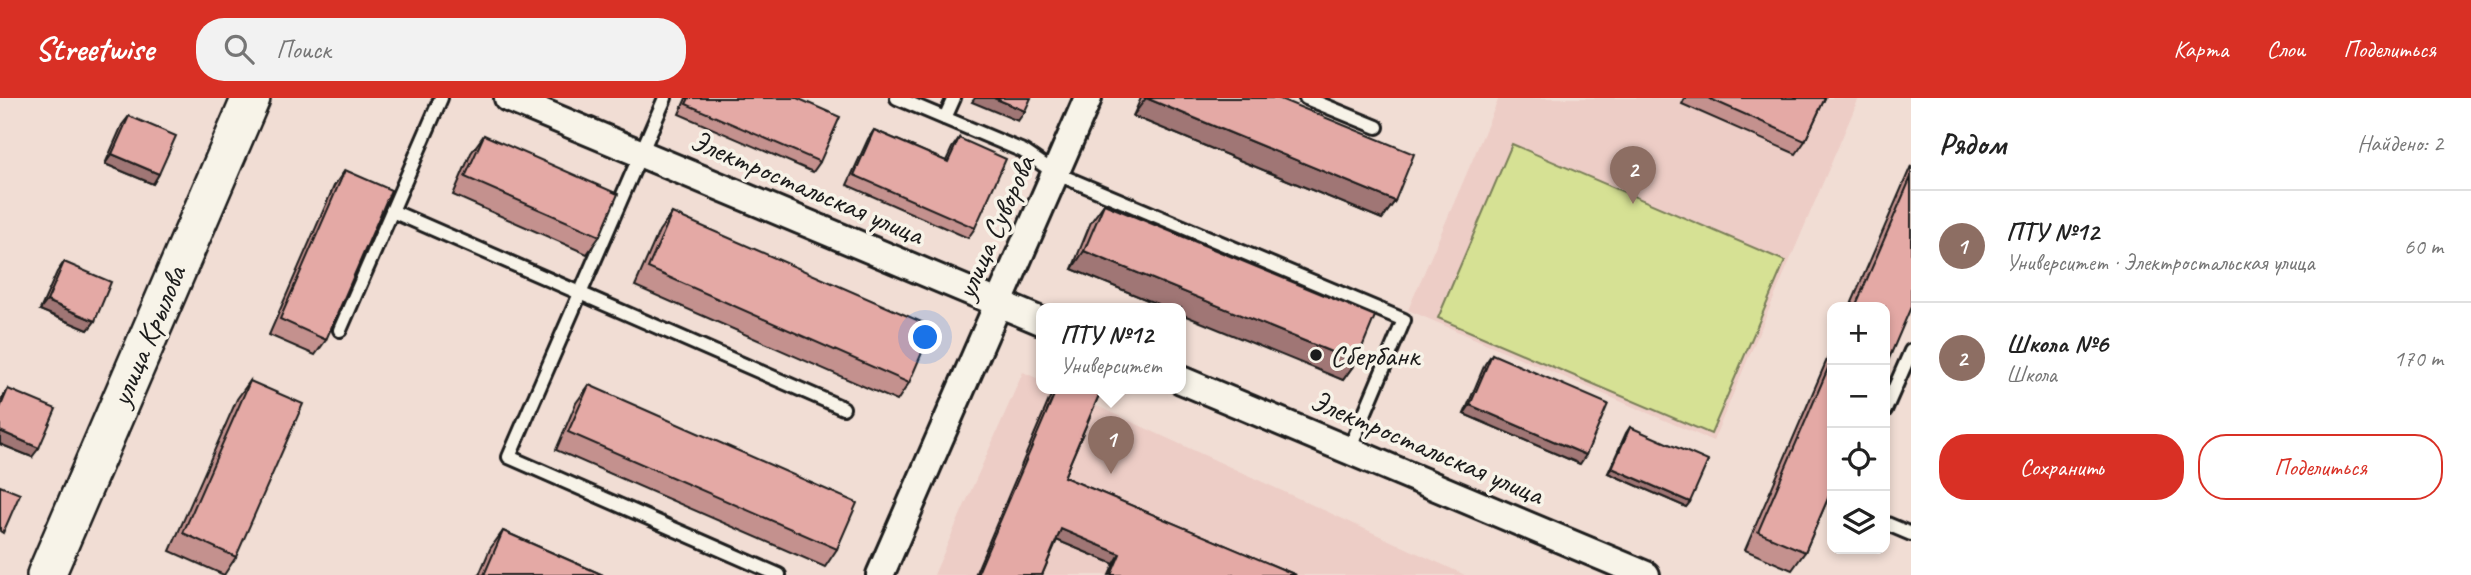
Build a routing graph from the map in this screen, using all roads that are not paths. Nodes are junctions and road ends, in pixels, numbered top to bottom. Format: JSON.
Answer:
{"nodes":[{"id":1,"x":251,"y":98,"type":"edge"},
{"id":2,"x":441,"y":98,"type":"edge"},
{"id":3,"x":508,"y":98,"type":"edge"},
{"id":4,"x":665,"y":98,"type":"edge"},
{"id":5,"x":897,"y":98,"type":"edge"},
{"id":6,"x":954,"y":98,"type":"edge"},
{"id":7,"x":1088,"y":98,"type":"edge"},
{"id":8,"x":1306,"y":98,"type":"edge"},
{"id":9,"x":945,"y":118,"type":"junction"},
{"id":10,"x":1377,"y":127,"type":"dead end"},
{"id":11,"x":641,"y":153,"type":"junction"},
{"id":12,"x":1055,"y":173,"type":"junction"},
{"id":13,"x":392,"y":211,"type":"junction"},
{"id":14,"x":580,"y":294,"type":"junction"},
{"id":15,"x":998,"y":303,"type":"junction"},
{"id":16,"x":1036,"y":319,"type":"edge"},
{"id":17,"x":340,"y":330,"type":"edge"},
{"id":18,"x":1911,"y":351,"type":"edge"},
{"id":19,"x":1186,"y":382,"type":"edge"},
{"id":20,"x":1890,"y":399,"type":"edge"},
{"id":21,"x":843,"y":408,"type":"dead end"},
{"id":22,"x":1349,"y":450,"type":"junction"},
{"id":23,"x":1890,"y":525,"type":"edge"},
{"id":24,"x":1911,"y":534,"type":"edge"},
{"id":25,"x":46,"y":575,"type":"edge"},
{"id":26,"x":779,"y":575,"type":"edge"},
{"id":27,"x":880,"y":575,"type":"edge"},
{"id":28,"x":1646,"y":575,"type":"edge"}],
"edges":[{"from":1,"to":25,"type":"main road","name":"улица Крылова"},
{"from":2,"to":13,"type":"lane"},
{"from":3,"to":11,"type":"street","name":"Электростальская улица"},
{"from":4,"to":11,"type":"lane"},
{"from":5,"to":9,"type":"lane"},
{"from":6,"to":9,"type":"lane"},
{"from":7,"to":12,"type":"street","name":"улица Суворова"},
{"from":8,"to":10,"type":"lane"},
{"from":9,"to":12,"type":"lane"},
{"from":11,"to":14,"type":"lane"},
{"from":11,"to":15,"type":"street","name":"Электростальская улица"},
{"from":12,"to":15,"type":"street","name":"улица Суворова"},
{"from":12,"to":22,"type":"lane"},
{"from":13,"to":14,"type":"lane"},
{"from":13,"to":17,"type":"lane"},
{"from":14,"to":21,"type":"lane"},
{"from":14,"to":26,"type":"lane"},
{"from":15,"to":16,"type":"street","name":"Электростальская улица"},
{"from":15,"to":27,"type":"street","name":"улица Суворова"},
{"from":18,"to":20,"type":"lane"},
{"from":19,"to":22,"type":"street","name":"Электростальская улица"},
{"from":22,"to":28,"type":"street","name":"Электростальская улица"},
{"from":23,"to":24,"type":"lane"}]}
